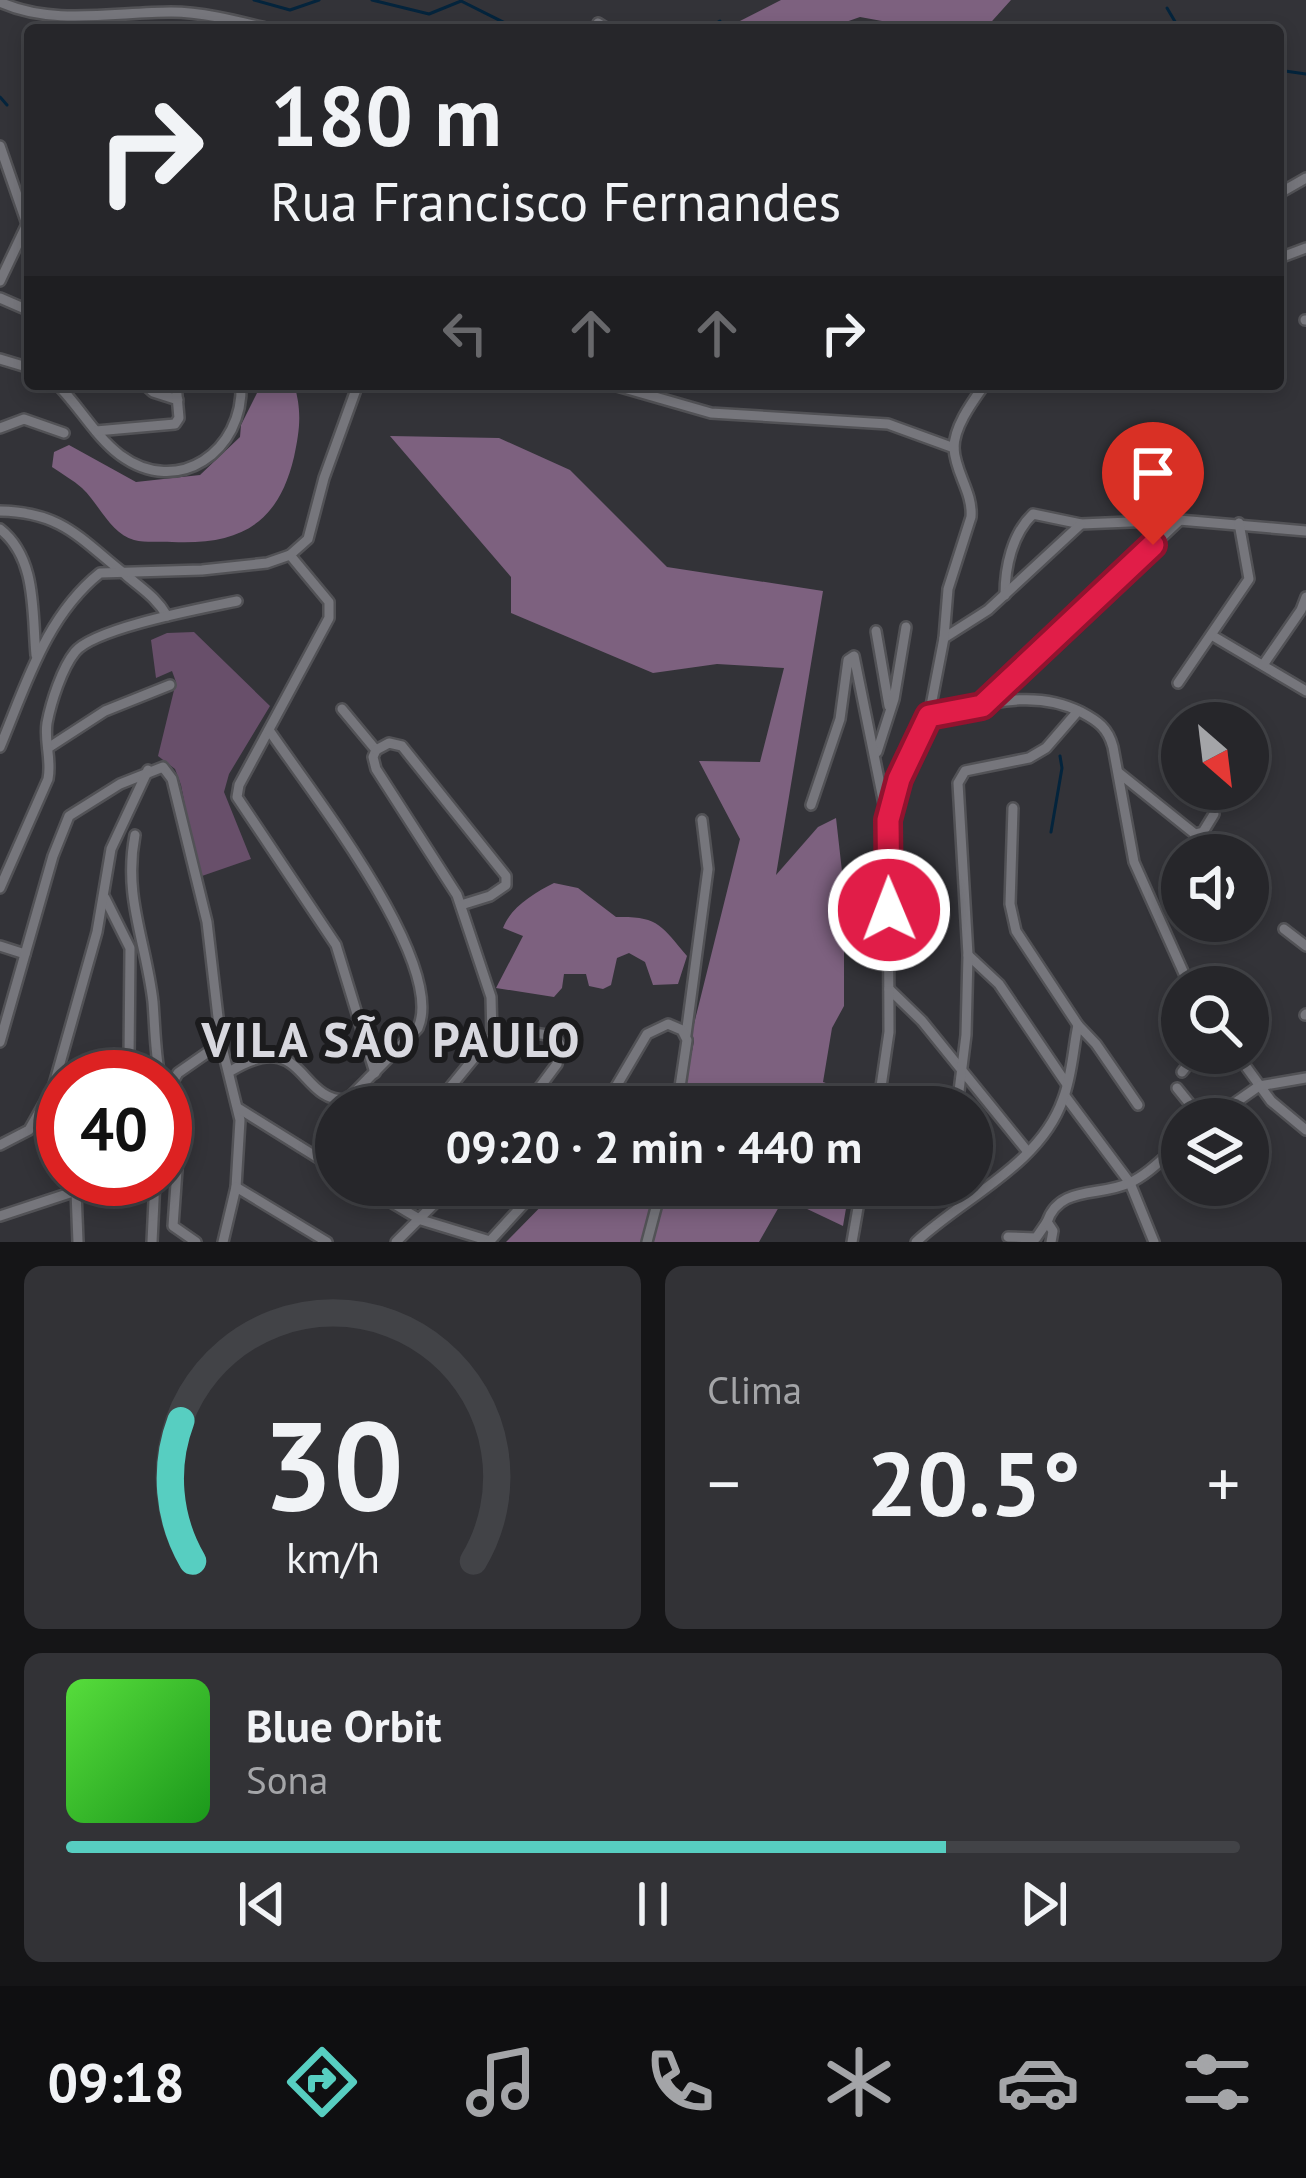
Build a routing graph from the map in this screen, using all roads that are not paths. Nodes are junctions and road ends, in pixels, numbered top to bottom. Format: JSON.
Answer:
{"nodes":[{"id":1,"x":124,"y":0,"type":"edge"},
{"id":2,"x":0,"y":2,"type":"edge"},
{"id":3,"x":120,"y":14,"type":"junction"},
{"id":4,"x":58,"y":15,"type":"junction"},
{"id":5,"x":57,"y":24,"type":"edge"},
{"id":6,"x":246,"y":24,"type":"edge"},
{"id":7,"x":0,"y":146,"type":"edge"},
{"id":8,"x":24,"y":209,"type":"edge"},
{"id":9,"x":24,"y":229,"type":"edge"},
{"id":10,"x":0,"y":281,"type":"edge"},
{"id":11,"x":63,"y":390,"type":"edge"},
{"id":12,"x":152,"y":390,"type":"edge"},
{"id":13,"x":177,"y":390,"type":"edge"},
{"id":14,"x":241,"y":390,"type":"edge"},
{"id":15,"x":356,"y":390,"type":"edge"},
{"id":16,"x":632,"y":390,"type":"edge"},
{"id":17,"x":981,"y":390,"type":"edge"},
{"id":18,"x":178,"y":400,"type":"junction"},
{"id":19,"x":0,"y":428,"type":"edge"},
{"id":20,"x":96,"y":431,"type":"junction"},
{"id":21,"x":64,"y":434,"type":"dead end"},
{"id":22,"x":954,"y":448,"type":"junction"},
{"id":23,"x":0,"y":511,"type":"edge"},
{"id":24,"x":1179,"y":520,"type":"junction"},
{"id":25,"x":1081,"y":524,"type":"junction"},
{"id":26,"x":1239,"y":524,"type":"junction"},
{"id":27,"x":0,"y":529,"type":"edge"},
{"id":28,"x":1306,"y":531,"type":"edge"},
{"id":29,"x":290,"y":555,"type":"junction"},
{"id":30,"x":121,"y":572,"type":"junction"},
{"id":31,"x":158,"y":572,"type":"junction"},
{"id":32,"x":1005,"y":595,"type":"junction"},
{"id":33,"x":1306,"y":597,"type":"edge"},
{"id":34,"x":158,"y":599,"type":"junction"},
{"id":35,"x":237,"y":601,"type":"dead end"},
{"id":36,"x":166,"y":616,"type":"junction"},
{"id":37,"x":906,"y":627,"type":"dead end"},
{"id":38,"x":876,"y":631,"type":"dead end"},
{"id":39,"x":1214,"y":636,"type":"junction"},
{"id":40,"x":944,"y":638,"type":"junction"},
{"id":41,"x":36,"y":661,"type":"junction"},
{"id":42,"x":1263,"y":665,"type":"junction"},
{"id":43,"x":1178,"y":682,"type":"dead end"},
{"id":44,"x":170,"y":685,"type":"dead end"},
{"id":45,"x":1306,"y":691,"type":"edge"},
{"id":46,"x":982,"y":706,"type":"junction"},
{"id":47,"x":341,"y":709,"type":"dead end"},
{"id":48,"x":1078,"y":711,"type":"junction"},
{"id":49,"x":890,"y":712,"type":"junction"},
{"id":50,"x":929,"y":716,"type":"junction"},
{"id":51,"x":269,"y":730,"type":"junction"},
{"id":52,"x":0,"y":747,"type":"edge"},
{"id":53,"x":48,"y":748,"type":"junction"},
{"id":54,"x":376,"y":750,"type":"junction"},
{"id":55,"x":875,"y":757,"type":"junction"},
{"id":56,"x":148,"y":770,"type":"junction"},
{"id":57,"x":1117,"y":772,"type":"junction"},
{"id":58,"x":899,"y":779,"type":"junction"},
{"id":59,"x":879,"y":781,"type":"junction"},
{"id":60,"x":812,"y":805,"type":"dead end"},
{"id":61,"x":1013,"y":808,"type":"dead end"},
{"id":62,"x":1214,"y":814,"type":"dead end"},
{"id":63,"x":702,"y":820,"type":"dead end"},
{"id":64,"x":888,"y":820,"type":"junction"},
{"id":65,"x":135,"y":835,"type":"dead end"},
{"id":66,"x":0,"y":888,"type":"edge"},
{"id":67,"x":105,"y":898,"type":"junction"},
{"id":68,"x":461,"y":905,"type":"junction"},
{"id":69,"x":122,"y":929,"type":"junction"},
{"id":70,"x":1284,"y":929,"type":"dead end"},
{"id":71,"x":97,"y":932,"type":"junction"},
{"id":72,"x":0,"y":946,"type":"edge"},
{"id":73,"x":1306,"y":946,"type":"edge"},
{"id":74,"x":25,"y":954,"type":"junction"},
{"id":75,"x":968,"y":955,"type":"junction"},
{"id":76,"x":1181,"y":966,"type":"edge"},
{"id":77,"x":890,"y":989,"type":"junction"},
{"id":78,"x":1078,"y":1025,"type":"junction"},
{"id":79,"x":495,"y":1027,"type":"junction"},
{"id":80,"x":686,"y":1035,"type":"junction"},
{"id":81,"x":0,"y":1042,"type":"edge"},
{"id":82,"x":221,"y":1043,"type":"junction"},
{"id":83,"x":64,"y":1050,"type":"edge"},
{"id":84,"x":129,"y":1050,"type":"edge"},
{"id":85,"x":157,"y":1050,"type":"edge"},
{"id":86,"x":192,"y":1063,"type":"edge"},
{"id":87,"x":961,"y":1070,"type":"junction"},
{"id":88,"x":229,"y":1072,"type":"junction"},
{"id":89,"x":375,"y":1073,"type":"junction"},
{"id":90,"x":1251,"y":1074,"type":"edge"},
{"id":91,"x":1306,"y":1078,"type":"edge"},
{"id":92,"x":1290,"y":1083,"type":"junction"},
{"id":93,"x":452,"y":1086,"type":"edge"},
{"id":94,"x":541,"y":1086,"type":"edge"},
{"id":95,"x":617,"y":1086,"type":"edge"},
{"id":96,"x":681,"y":1086,"type":"edge"},
{"id":97,"x":882,"y":1086,"type":"edge"},
{"id":98,"x":961,"y":1086,"type":"edge"},
{"id":99,"x":974,"y":1086,"type":"edge"},
{"id":100,"x":1259,"y":1086,"type":"junction"},
{"id":101,"x":1177,"y":1088,"type":"dead end"},
{"id":102,"x":1066,"y":1090,"type":"junction"},
{"id":103,"x":1185,"y":1098,"type":"edge"},
{"id":104,"x":1242,"y":1098,"type":"edge"},
{"id":105,"x":1271,"y":1101,"type":"junction"},
{"id":106,"x":1138,"y":1105,"type":"dead end"},
{"id":107,"x":238,"y":1108,"type":"junction"},
{"id":108,"x":993,"y":1110,"type":"edge"},
{"id":109,"x":36,"y":1118,"type":"edge"},
{"id":110,"x":1306,"y":1130,"type":"edge"},
{"id":111,"x":0,"y":1145,"type":"edge"},
{"id":112,"x":1028,"y":1152,"type":"junction"},
{"id":113,"x":315,"y":1155,"type":"edge"},
{"id":114,"x":1161,"y":1159,"type":"edge"},
{"id":115,"x":1130,"y":1183,"type":"junction"},
{"id":116,"x":236,"y":1186,"type":"junction"},
{"id":117,"x":36,"y":1204,"type":"edge"},
{"id":118,"x":77,"y":1206,"type":"edge"},
{"id":119,"x":154,"y":1206,"type":"edge"},
{"id":120,"x":173,"y":1206,"type":"edge"},
{"id":121,"x":397,"y":1206,"type":"edge"},
{"id":122,"x":434,"y":1206,"type":"edge"},
{"id":123,"x":522,"y":1206,"type":"edge"},
{"id":124,"x":656,"y":1206,"type":"edge"},
{"id":125,"x":858,"y":1206,"type":"edge"},
{"id":126,"x":0,"y":1216,"type":"edge"},
{"id":127,"x":1049,"y":1216,"type":"junction"},
{"id":128,"x":421,"y":1220,"type":"junction"},
{"id":129,"x":1008,"y":1237,"type":"dead end"},
{"id":130,"x":78,"y":1242,"type":"edge"},
{"id":131,"x":152,"y":1242,"type":"edge"},
{"id":132,"x":196,"y":1242,"type":"edge"},
{"id":133,"x":223,"y":1242,"type":"edge"},
{"id":134,"x":326,"y":1242,"type":"edge"},
{"id":135,"x":396,"y":1242,"type":"edge"},
{"id":136,"x":489,"y":1242,"type":"edge"},
{"id":137,"x":647,"y":1242,"type":"edge"},
{"id":138,"x":852,"y":1242,"type":"edge"},
{"id":139,"x":916,"y":1242,"type":"edge"},
{"id":140,"x":1052,"y":1242,"type":"edge"},
{"id":141,"x":1154,"y":1242,"type":"edge"}],
"edges":[{"from":1,"to":3,"type":"street"},
{"from":2,"to":4,"type":"street"},
{"from":3,"to":4,"type":"street"},
{"from":3,"to":6,"type":"street"},
{"from":4,"to":5,"type":"street"},
{"from":7,"to":8,"type":"street"},
{"from":9,"to":10,"type":"street"},
{"from":11,"to":20,"type":"street"},
{"from":12,"to":18,"type":"street"},
{"from":13,"to":18,"type":"street"},
{"from":14,"to":20,"type":"street"},
{"from":15,"to":29,"type":"street"},
{"from":16,"to":22,"type":"street"},
{"from":17,"to":22,"type":"street"},
{"from":18,"to":20,"type":"street"},
{"from":19,"to":21,"type":"street"},
{"from":22,"to":40,"type":"street"},
{"from":23,"to":30,"type":"street"},
{"from":24,"to":25,"type":"street"},
{"from":24,"to":26,"type":"street"},
{"from":24,"to":46,"type":"street"},
{"from":25,"to":32,"type":"street"},
{"from":25,"to":32,"type":"street"},
{"from":26,"to":28,"type":"street"},
{"from":26,"to":39,"type":"street"},
{"from":27,"to":41,"type":"street"},
{"from":29,"to":31,"type":"street"},
{"from":29,"to":51,"type":"street"},
{"from":30,"to":31,"type":"street"},
{"from":30,"to":34,"type":"street"},
{"from":30,"to":41,"type":"street"},
{"from":31,"to":34,"type":"street"},
{"from":32,"to":40,"type":"street"},
{"from":33,"to":42,"type":"street"},
{"from":34,"to":36,"type":"street"},
{"from":35,"to":36,"type":"street"},
{"from":36,"to":53,"type":"street"},
{"from":37,"to":49,"type":"street"},
{"from":38,"to":49,"type":"street"},
{"from":39,"to":42,"type":"street"},
{"from":39,"to":43,"type":"street"},
{"from":40,"to":50,"type":"street"},
{"from":41,"to":52,"type":"street"},
{"from":42,"to":45,"type":"street"},
{"from":44,"to":53,"type":"street"},
{"from":46,"to":48,"type":"street"},
{"from":46,"to":50,"type":"street"},
{"from":47,"to":54,"type":"street"},
{"from":48,"to":57,"type":"street"},
{"from":48,"to":75,"type":"street"},
{"from":49,"to":55,"type":"street"},
{"from":50,"to":58,"type":"street"},
{"from":51,"to":89,"type":"street"},
{"from":51,"to":89,"type":"street"},
{"from":53,"to":66,"type":"street"},
{"from":54,"to":68,"type":"street"},
{"from":54,"to":68,"type":"street"},
{"from":55,"to":59,"type":"street"},
{"from":55,"to":60,"type":"street"},
{"from":56,"to":67,"type":"street"},
{"from":56,"to":74,"type":"street"},
{"from":56,"to":82,"type":"street"},
{"from":57,"to":62,"type":"street"},
{"from":57,"to":76,"type":"street"},
{"from":58,"to":59,"type":"street"},
{"from":58,"to":64,"type":"street"},
{"from":59,"to":64,"type":"street"},
{"from":61,"to":78,"type":"street"},
{"from":63,"to":80,"type":"street"},
{"from":64,"to":77,"type":"street"},
{"from":65,"to":85,"type":"street"},
{"from":67,"to":69,"type":"street"},
{"from":67,"to":71,"type":"street"},
{"from":68,"to":79,"type":"street"},
{"from":69,"to":71,"type":"street"},
{"from":69,"to":84,"type":"street"},
{"from":70,"to":73,"type":"street"},
{"from":71,"to":83,"type":"street"},
{"from":72,"to":74,"type":"street"},
{"from":74,"to":81,"type":"street"},
{"from":75,"to":87,"type":"street"},
{"from":75,"to":102,"type":"street"},
{"from":77,"to":87,"type":"street"},
{"from":77,"to":97,"type":"street"},
{"from":78,"to":102,"type":"street"},
{"from":78,"to":106,"type":"street"},
{"from":79,"to":93,"type":"street"},
{"from":79,"to":94,"type":"street"},
{"from":80,"to":95,"type":"street"},
{"from":80,"to":96,"type":"street"},
{"from":82,"to":86,"type":"street"},
{"from":82,"to":88,"type":"street"},
{"from":87,"to":98,"type":"street"},
{"from":87,"to":99,"type":"street"},
{"from":88,"to":89,"type":"street"},
{"from":88,"to":107,"type":"street"},
{"from":90,"to":100,"type":"street"},
{"from":91,"to":92,"type":"street"},
{"from":92,"to":100,"type":"street"},
{"from":92,"to":105,"type":"street"},
{"from":100,"to":104,"type":"street"},
{"from":100,"to":105,"type":"street"},
{"from":101,"to":103,"type":"street"},
{"from":102,"to":112,"type":"street"},
{"from":102,"to":115,"type":"street"},
{"from":105,"to":110,"type":"street"},
{"from":107,"to":113,"type":"street"},
{"from":107,"to":116,"type":"street"},
{"from":108,"to":112,"type":"street"},
{"from":109,"to":111,"type":"street"},
{"from":112,"to":139,"type":"street"},
{"from":114,"to":115,"type":"street"},
{"from":115,"to":127,"type":"street"},
{"from":115,"to":141,"type":"street"},
{"from":116,"to":133,"type":"street"},
{"from":116,"to":134,"type":"street"},
{"from":117,"to":126,"type":"street"},
{"from":118,"to":130,"type":"street"},
{"from":119,"to":131,"type":"street"},
{"from":120,"to":132,"type":"street"},
{"from":121,"to":128,"type":"street"},
{"from":122,"to":128,"type":"street"},
{"from":123,"to":136,"type":"street"},
{"from":124,"to":137,"type":"street"},
{"from":125,"to":138,"type":"street"},
{"from":127,"to":129,"type":"street"},
{"from":127,"to":140,"type":"street"},
{"from":128,"to":135,"type":"street"},
{"from":128,"to":136,"type":"street"}]}
